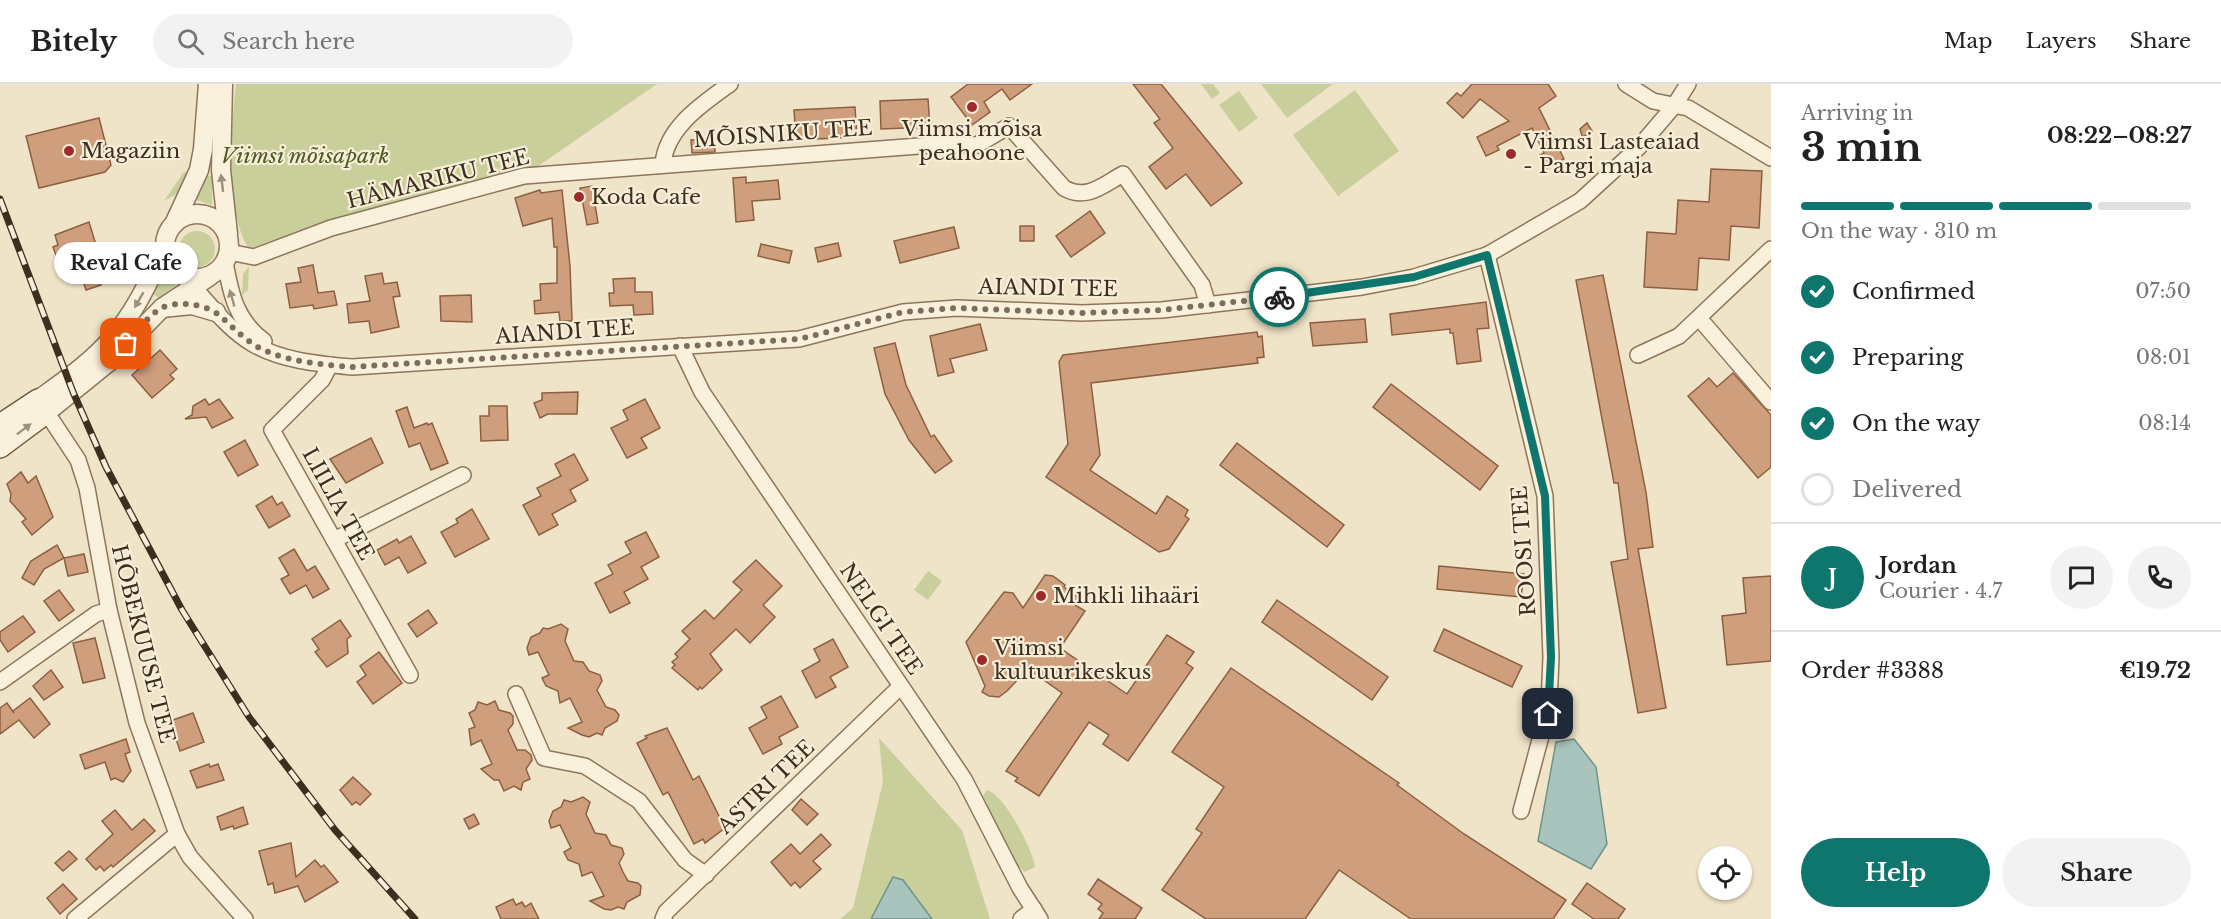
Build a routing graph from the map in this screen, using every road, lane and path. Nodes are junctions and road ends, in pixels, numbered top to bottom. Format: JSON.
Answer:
{"nodes":[{"id":1,"x":208,"y":84,"type":"edge"},
{"id":2,"x":224,"y":84,"type":"edge"},
{"id":3,"x":730,"y":84,"type":"edge"},
{"id":4,"x":1626,"y":84,"type":"edge"},
{"id":5,"x":1688,"y":84,"type":"edge"},
{"id":6,"x":1674,"y":106,"type":"junction"},
{"id":7,"x":1771,"y":158,"type":"edge"},
{"id":8,"x":663,"y":164,"type":"junction"},
{"id":9,"x":174,"y":224,"type":"junction"},
{"id":10,"x":165,"y":248,"type":"junction"},
{"id":11,"x":1771,"y":249,"type":"edge"},
{"id":12,"x":228,"y":252,"type":"junction"},
{"id":13,"x":1487,"y":255,"type":"junction"},
{"id":14,"x":186,"y":279,"type":"junction"},
{"id":15,"x":1208,"y":305,"type":"junction"},
{"id":16,"x":162,"y":308,"type":"junction"},
{"id":17,"x":216,"y":312,"type":"junction"},
{"id":18,"x":1699,"y":318,"type":"junction"},
{"id":19,"x":680,"y":346,"type":"junction"},
{"id":20,"x":1638,"y":355,"type":"dead end"},
{"id":21,"x":304,"y":361,"type":"junction"},
{"id":22,"x":330,"y":365,"type":"junction"},
{"id":23,"x":1771,"y":402,"type":"edge"},
{"id":24,"x":43,"y":406,"type":"junction"},
{"id":25,"x":0,"y":425,"type":"edge"},
{"id":26,"x":0,"y":447,"type":"edge"},
{"id":27,"x":463,"y":475,"type":"dead end"},
{"id":28,"x":334,"y":540,"type":"junction"},
{"id":29,"x":109,"y":610,"type":"junction"},
{"id":30,"x":410,"y":675,"type":"dead end"},
{"id":31,"x":0,"y":682,"type":"edge"},
{"id":32,"x":901,"y":686,"type":"junction"},
{"id":33,"x":516,"y":694,"type":"dead end"},
{"id":34,"x":1521,"y":810,"type":"dead end"},
{"id":35,"x":177,"y":834,"type":"junction"},
{"id":36,"x":706,"y":875,"type":"junction"},
{"id":37,"x":1037,"y":914,"type":"edge"},
{"id":38,"x":75,"y":919,"type":"edge"},
{"id":39,"x":245,"y":919,"type":"edge"},
{"id":40,"x":663,"y":919,"type":"edge"},
{"id":41,"x":1021,"y":919,"type":"edge"}],
"edges":[{"from":1,"to":9,"type":"street"},
{"from":12,"to":2,"type":"street","one_way":true},
{"from":3,"to":8,"type":"street"},
{"from":4,"to":6,"type":"street"},
{"from":5,"to":6,"type":"street","name":"AIANDI TEE"},
{"from":6,"to":7,"type":"street"},
{"from":6,"to":13,"type":"street","name":"AIANDI TEE"},
{"from":8,"to":12,"type":"street","name":"HÄMARIKU TEE"},
{"from":8,"to":15,"type":"street","name":"MÕISNIKU TEE"},
{"from":9,"to":10,"type":"street"},
{"from":9,"to":12,"type":"street"},
{"from":10,"to":14,"type":"street"},
{"from":10,"to":24,"type":"street","one_way":true},
{"from":11,"to":18,"type":"street"},
{"from":12,"to":14,"type":"street"},
{"from":21,"to":12,"type":"street","name":"AIANDI TEE","one_way":true},
{"from":13,"to":15,"type":"street","name":"AIANDI TEE"},
{"from":13,"to":34,"type":"street","name":"ROOSI TEE"},
{"from":14,"to":16,"type":"street"},
{"from":14,"to":17,"type":"street","name":"AIANDI TEE"},
{"from":15,"to":19,"type":"street","name":"AIANDI TEE"},
{"from":16,"to":17,"type":"street"},
{"from":16,"to":24,"type":"street"},
{"from":17,"to":21,"type":"street","name":"AIANDI TEE"},
{"from":18,"to":20,"type":"street"},
{"from":18,"to":23,"type":"street"},
{"from":19,"to":22,"type":"street","name":"AIANDI TEE"},
{"from":19,"to":32,"type":"street","name":"NELGI TEE"},
{"from":21,"to":22,"type":"street","name":"AIANDI TEE"},
{"from":22,"to":28,"type":"street","name":"LIILIA TEE"},
{"from":24,"to":25,"type":"main road"},
{"from":26,"to":24,"type":"main road","one_way":true},
{"from":24,"to":29,"type":"street","name":"HÕBEKUUSE TEE"},
{"from":27,"to":28,"type":"street"},
{"from":28,"to":30,"type":"street","name":"LIILIA TEE"},
{"from":29,"to":31,"type":"street"},
{"from":29,"to":35,"type":"street","name":"HÕBEKUUSE TEE"},
{"from":32,"to":36,"type":"street","name":"ASTRI TEE"},
{"from":32,"to":37,"type":"street","name":"NELGI TEE"},
{"from":33,"to":36,"type":"street"},
{"from":35,"to":38,"type":"street"},
{"from":35,"to":39,"type":"street","name":"HÕBEKUUSE TEE"},
{"from":36,"to":40,"type":"street","name":"ASTRI TEE"},
{"from":37,"to":41,"type":"street"}]}
